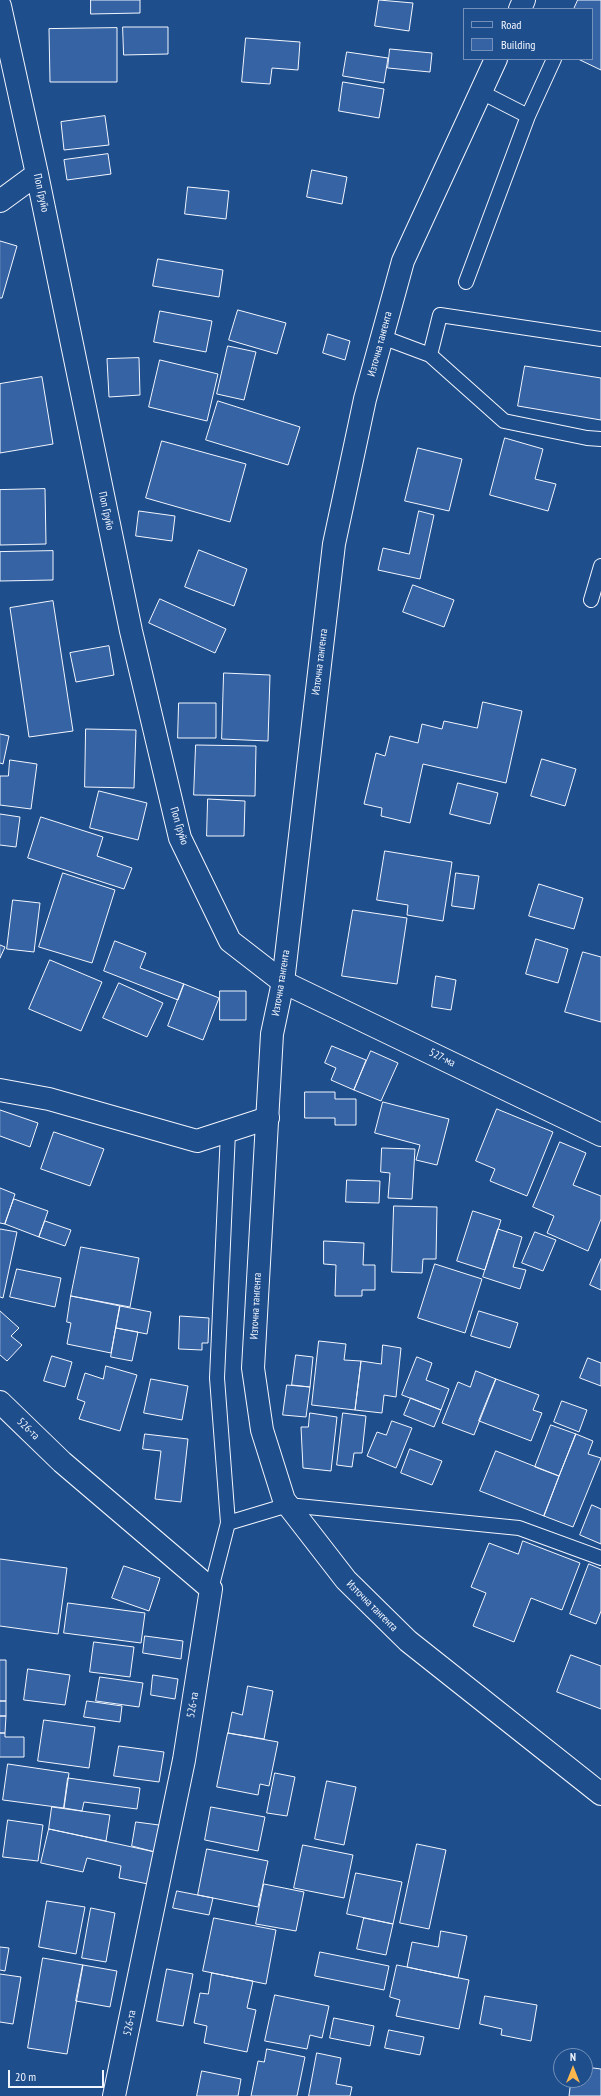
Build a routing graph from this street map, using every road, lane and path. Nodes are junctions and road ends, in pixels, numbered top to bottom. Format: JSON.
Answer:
{"nodes":[{"id":1,"x":0,"y":6,"type":"edge"},
{"id":2,"x":496,"y":60,"type":"edge"},
{"id":3,"x":554,"y":60,"type":"edge"},
{"id":4,"x":481,"y":92,"type":"junction"},
{"id":5,"x":528,"y":116,"type":"junction"},
{"id":6,"x":37,"y":174,"type":"junction"},
{"id":7,"x":0,"y":201,"type":"edge"},
{"id":8,"x":466,"y":282,"type":"dead end"},
{"id":9,"x":382,"y":337,"type":"junction"},
{"id":10,"x":601,"y":339,"type":"edge"},
{"id":11,"x":430,"y":355,"type":"junction"},
{"id":12,"x":601,"y":439,"type":"edge"},
{"id":13,"x":601,"y":566,"type":"edge"},
{"id":14,"x":591,"y":600,"type":"dead end"},
{"id":15,"x":282,"y":982,"type":"junction"},
{"id":16,"x":0,"y":1090,"type":"edge"},
{"id":17,"x":268,"y":1118,"type":"junction"},
{"id":18,"x":228,"y":1132,"type":"junction"},
{"id":19,"x":601,"y":1135,"type":"edge"},
{"id":20,"x":0,"y":1402,"type":"edge"},
{"id":21,"x":288,"y":1504,"type":"junction"},
{"id":22,"x":228,"y":1523,"type":"junction"},
{"id":23,"x":601,"y":1558,"type":"edge"},
{"id":24,"x":211,"y":1589,"type":"junction"},
{"id":25,"x":601,"y":1794,"type":"edge"},
{"id":26,"x":114,"y":2096,"type":"edge"}],
"edges":[{"from":1,"to":6,"type":"street","name":"Поп Груйо"},
{"from":2,"to":4,"type":"street","name":"Източна тангента"},
{"from":3,"to":5,"type":"lane"},
{"from":4,"to":5,"type":"lane"},
{"from":4,"to":9,"type":"street","name":"Източна тангента"},
{"from":5,"to":8,"type":"lane"},
{"from":6,"to":7,"type":"street"},
{"from":6,"to":15,"type":"street","name":"Поп Груйо"},
{"from":9,"to":11,"type":"lane"},
{"from":9,"to":15,"type":"street","name":"Източна тангента"},
{"from":10,"to":11,"type":"lane"},
{"from":11,"to":12,"type":"lane"},
{"from":13,"to":14,"type":"lane"},
{"from":15,"to":17,"type":"street","name":"Източна тангента"},
{"from":15,"to":19,"type":"street","name":"527-ма"},
{"from":16,"to":18,"type":"street"},
{"from":17,"to":18,"type":"street"},
{"from":17,"to":21,"type":"street","name":"Източна тангента"},
{"from":18,"to":22,"type":"lane"},
{"from":20,"to":24,"type":"street","name":"526-та"},
{"from":21,"to":22,"type":"lane"},
{"from":21,"to":23,"type":"lane"},
{"from":21,"to":25,"type":"street","name":"Източна тангента"},
{"from":22,"to":24,"type":"lane"},
{"from":24,"to":26,"type":"street","name":"526-та"}]}
